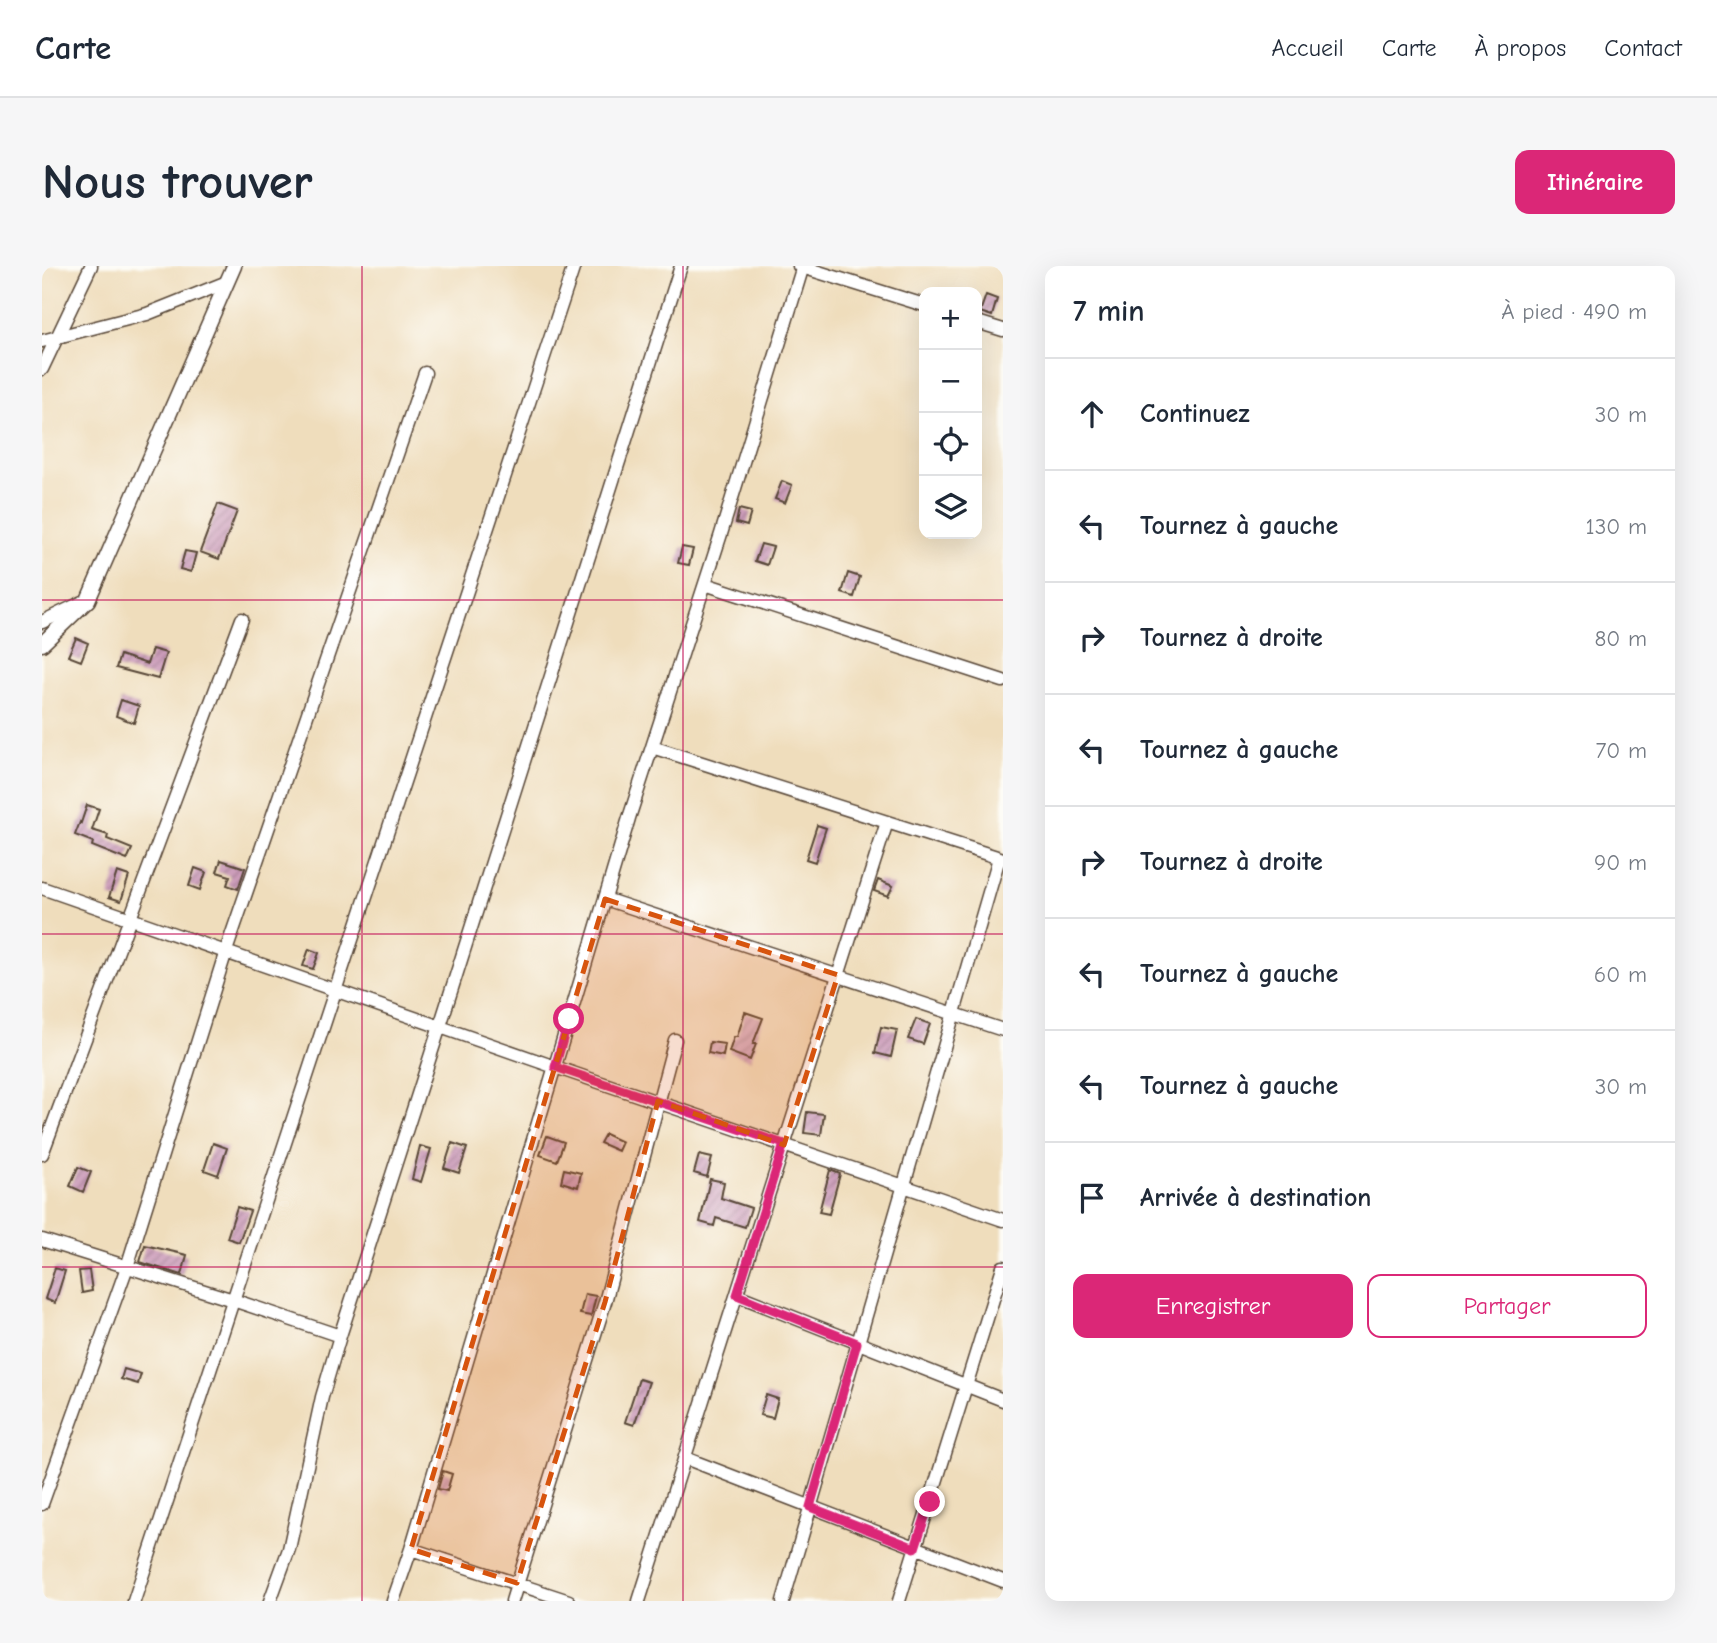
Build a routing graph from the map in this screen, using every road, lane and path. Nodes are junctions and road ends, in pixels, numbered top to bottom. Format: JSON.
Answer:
{"nodes":[{"id":1,"x":91,"y":266,"type":"edge"},
{"id":2,"x":234,"y":266,"type":"edge"},
{"id":3,"x":573,"y":266,"type":"edge"},
{"id":4,"x":681,"y":266,"type":"edge"},
{"id":5,"x":802,"y":266,"type":"edge"},
{"id":6,"x":227,"y":282,"type":"junction"},
{"id":7,"x":919,"y":303,"type":"edge"},
{"id":8,"x":982,"y":324,"type":"edge"},
{"id":9,"x":1003,"y":330,"type":"edge"},
{"id":10,"x":58,"y":336,"type":"junction"},
{"id":11,"x":42,"y":341,"type":"edge"},
{"id":12,"x":42,"y":369,"type":"edge"},
{"id":13,"x":425,"y":373,"type":"dead end"},
{"id":14,"x":705,"y":584,"type":"junction"},
{"id":15,"x":88,"y":600,"type":"junction"},
{"id":16,"x":242,"y":619,"type":"dead end"},
{"id":17,"x":42,"y":622,"type":"edge"},
{"id":18,"x":42,"y":644,"type":"edge"},
{"id":19,"x":1003,"y":681,"type":"edge"},
{"id":20,"x":652,"y":747,"type":"junction"},
{"id":21,"x":887,"y":822,"type":"junction"},
{"id":22,"x":1001,"y":859,"type":"edge"},
{"id":23,"x":42,"y":888,"type":"edge"},
{"id":24,"x":605,"y":899,"type":"junction"},
{"id":25,"x":130,"y":918,"type":"junction"},
{"id":26,"x":226,"y":951,"type":"junction"},
{"id":27,"x":838,"y":975,"type":"junction"},
{"id":28,"x":335,"y":989,"type":"junction"},
{"id":29,"x":953,"y":1014,"type":"junction"},
{"id":30,"x":440,"y":1026,"type":"junction"},
{"id":31,"x":1003,"y":1030,"type":"edge"},
{"id":32,"x":675,"y":1040,"type":"dead end"},
{"id":33,"x":555,"y":1067,"type":"junction"},
{"id":34,"x":658,"y":1101,"type":"junction"},
{"id":35,"x":784,"y":1144,"type":"junction"},
{"id":36,"x":42,"y":1154,"type":"edge"},
{"id":37,"x":903,"y":1186,"type":"junction"},
{"id":38,"x":1003,"y":1220,"type":"edge"},
{"id":39,"x":42,"y":1240,"type":"edge"},
{"id":40,"x":128,"y":1267,"type":"junction"},
{"id":41,"x":1003,"y":1267,"type":"edge"},
{"id":42,"x":737,"y":1295,"type":"junction"},
{"id":43,"x":233,"y":1300,"type":"junction"},
{"id":44,"x":340,"y":1336,"type":"junction"},
{"id":45,"x":857,"y":1343,"type":"junction"},
{"id":46,"x":966,"y":1386,"type":"junction"},
{"id":47,"x":1003,"y":1401,"type":"edge"},
{"id":48,"x":685,"y":1458,"type":"junction"},
{"id":49,"x":42,"y":1504,"type":"edge"},
{"id":50,"x":810,"y":1507,"type":"junction"},
{"id":51,"x":915,"y":1548,"type":"junction"},
{"id":52,"x":411,"y":1549,"type":"junction"},
{"id":53,"x":1003,"y":1581,"type":"edge"},
{"id":54,"x":517,"y":1583,"type":"junction"},
{"id":55,"x":134,"y":1601,"type":"edge"},
{"id":56,"x":270,"y":1601,"type":"edge"},
{"id":57,"x":393,"y":1601,"type":"edge"},
{"id":58,"x":512,"y":1601,"type":"edge"},
{"id":59,"x":569,"y":1601,"type":"edge"},
{"id":60,"x":639,"y":1601,"type":"edge"},
{"id":61,"x":783,"y":1601,"type":"edge"},
{"id":62,"x":898,"y":1601,"type":"edge"}],
"edges":[{"from":1,"to":10,"type":"street"},
{"from":2,"to":6,"type":"street"},
{"from":3,"to":28,"type":"street"},
{"from":4,"to":30,"type":"street"},
{"from":5,"to":7,"type":"street"},
{"from":5,"to":14,"type":"street"},
{"from":6,"to":10,"type":"street"},
{"from":6,"to":15,"type":"street"},
{"from":8,"to":9,"type":"street"},
{"from":10,"to":11,"type":"street"},
{"from":10,"to":12,"type":"street"},
{"from":13,"to":26,"type":"street"},
{"from":14,"to":19,"type":"street"},
{"from":14,"to":20,"type":"street"},
{"from":15,"to":17,"type":"street"},
{"from":15,"to":18,"type":"street"},
{"from":16,"to":25,"type":"street"},
{"from":20,"to":21,"type":"street"},
{"from":20,"to":24,"type":"street"},
{"from":21,"to":22,"type":"street"},
{"from":21,"to":27,"type":"street"},
{"from":22,"to":29,"type":"street"},
{"from":23,"to":25,"type":"street"},
{"from":24,"to":27,"type":"street"},
{"from":24,"to":33,"type":"street"},
{"from":25,"to":26,"type":"street"},
{"from":25,"to":36,"type":"street"},
{"from":26,"to":28,"type":"street"},
{"from":26,"to":40,"type":"street"},
{"from":27,"to":29,"type":"street"},
{"from":27,"to":35,"type":"street"},
{"from":28,"to":30,"type":"street"},
{"from":28,"to":43,"type":"street"},
{"from":29,"to":31,"type":"street"},
{"from":29,"to":37,"type":"street"},
{"from":30,"to":33,"type":"street"},
{"from":30,"to":44,"type":"street"},
{"from":32,"to":34,"type":"street"},
{"from":33,"to":34,"type":"street"},
{"from":33,"to":52,"type":"street"},
{"from":34,"to":35,"type":"street"},
{"from":34,"to":54,"type":"street"},
{"from":35,"to":37,"type":"street"},
{"from":35,"to":42,"type":"street"},
{"from":37,"to":38,"type":"street"},
{"from":37,"to":45,"type":"street"},
{"from":39,"to":40,"type":"street"},
{"from":40,"to":43,"type":"street"},
{"from":40,"to":49,"type":"street"},
{"from":41,"to":46,"type":"street"},
{"from":42,"to":45,"type":"street"},
{"from":42,"to":48,"type":"street"},
{"from":43,"to":44,"type":"street"},
{"from":43,"to":55,"type":"street"},
{"from":44,"to":56,"type":"street"},
{"from":45,"to":46,"type":"street"},
{"from":45,"to":50,"type":"street"},
{"from":46,"to":47,"type":"street"},
{"from":46,"to":51,"type":"street"},
{"from":48,"to":50,"type":"street"},
{"from":48,"to":60,"type":"street"},
{"from":50,"to":51,"type":"street"},
{"from":50,"to":61,"type":"street"},
{"from":51,"to":53,"type":"street"},
{"from":51,"to":62,"type":"street"},
{"from":52,"to":54,"type":"street"},
{"from":52,"to":57,"type":"street"},
{"from":54,"to":58,"type":"street"},
{"from":54,"to":59,"type":"street"}]}
